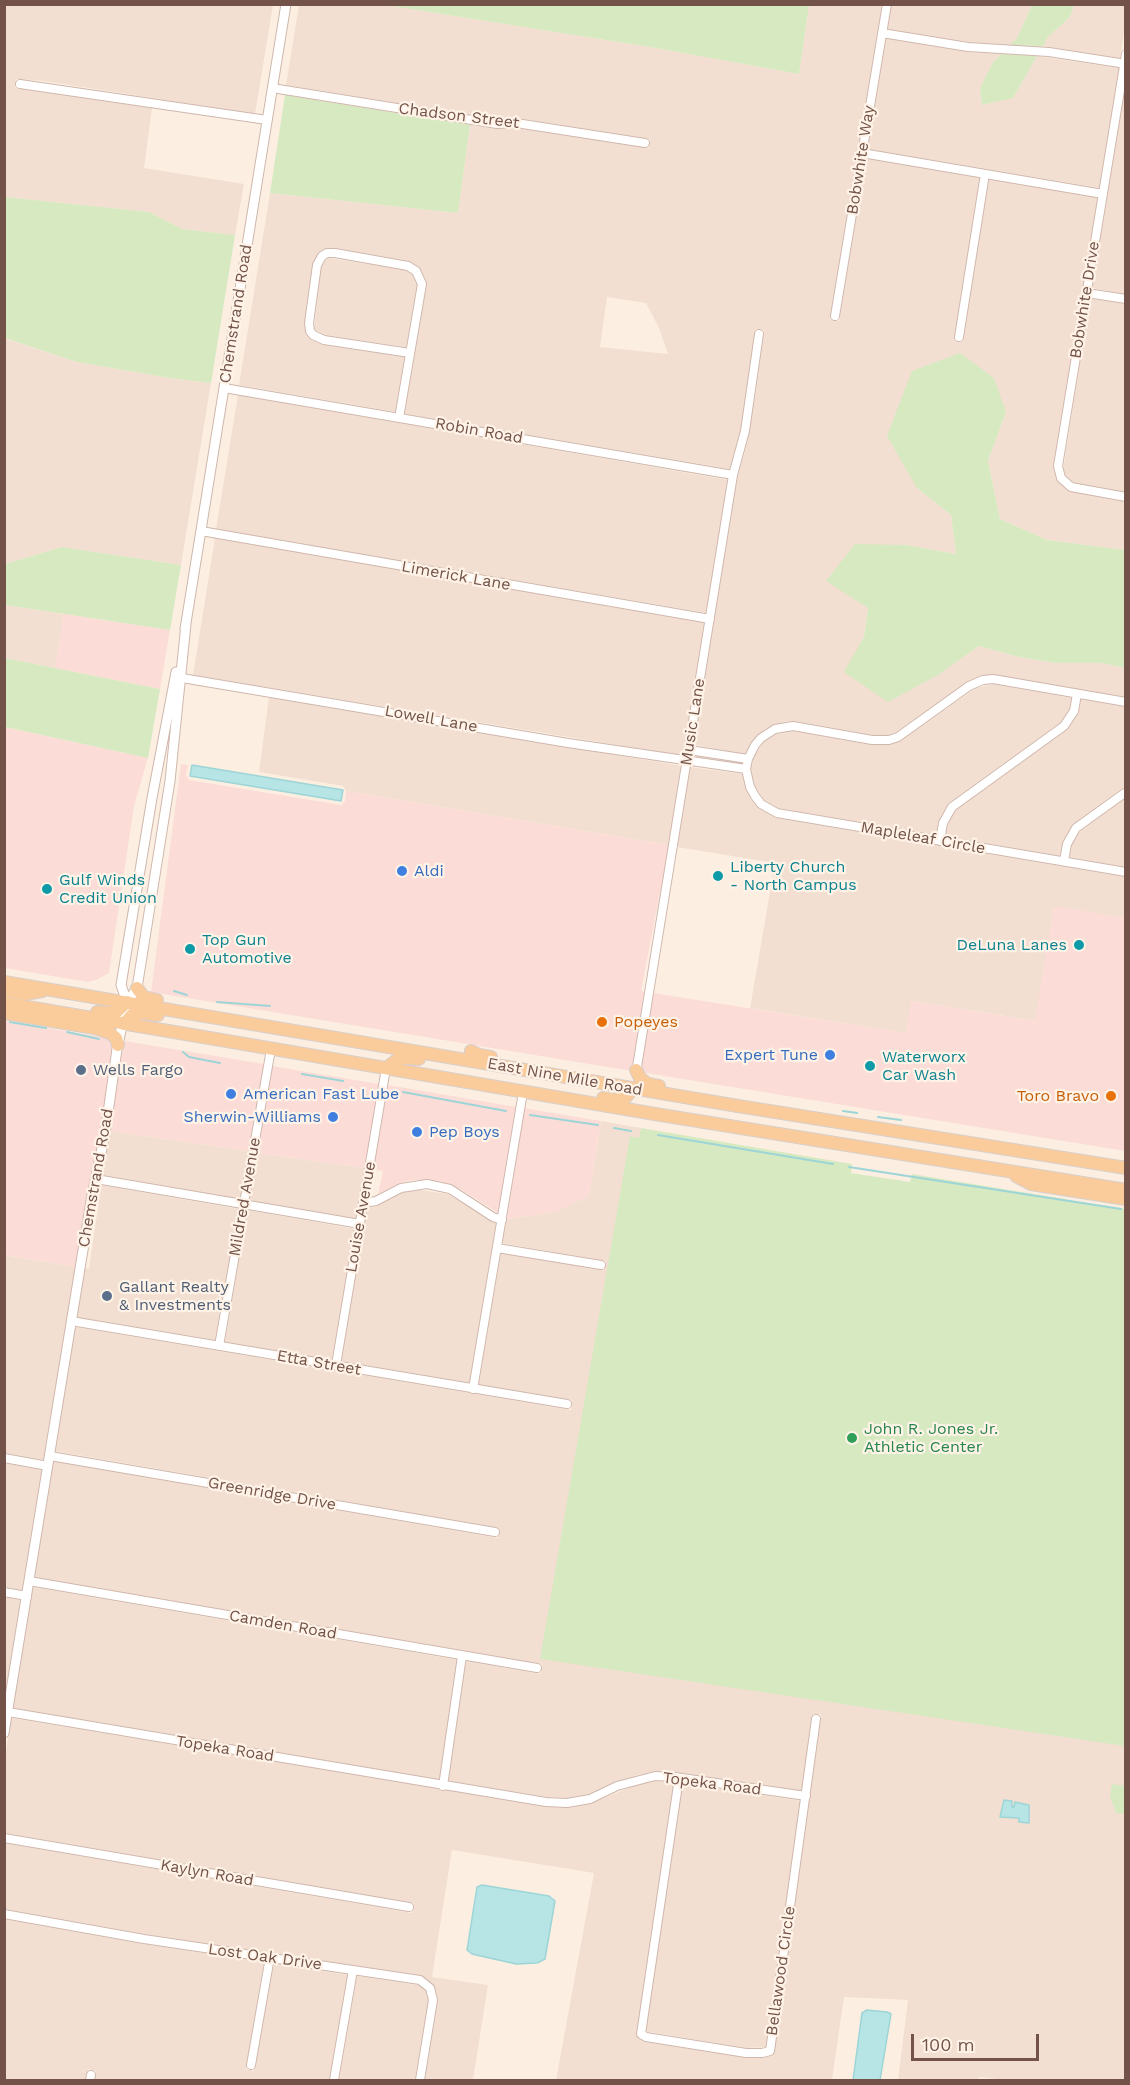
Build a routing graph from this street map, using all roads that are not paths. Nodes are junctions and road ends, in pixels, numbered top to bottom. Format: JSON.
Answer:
{"nodes":[{"id":1,"x":286,"y":4,"type":"edge"},
{"id":2,"x":887,"y":4,"type":"edge"},
{"id":3,"x":882,"y":33,"type":"junction"},
{"id":4,"x":1125,"y":54,"type":"edge"},
{"id":5,"x":1125,"y":64,"type":"edge"},
{"id":6,"x":20,"y":84,"type":"dead end"},
{"id":7,"x":272,"y":88,"type":"junction"},
{"id":8,"x":267,"y":120,"type":"junction"},
{"id":9,"x":645,"y":143,"type":"dead end"},
{"id":10,"x":862,"y":153,"type":"junction"},
{"id":11,"x":985,"y":174,"type":"junction"},
{"id":12,"x":1103,"y":194,"type":"junction"},
{"id":13,"x":1087,"y":292,"type":"junction"},
{"id":14,"x":1125,"y":299,"type":"edge"},
{"id":15,"x":836,"y":316,"type":"dead end"},
{"id":16,"x":759,"y":334,"type":"dead end"},
{"id":17,"x":959,"y":337,"type":"dead end"},
{"id":18,"x":410,"y":353,"type":"junction"},
{"id":19,"x":224,"y":388,"type":"junction"},
{"id":20,"x":399,"y":418,"type":"junction"},
{"id":21,"x":733,"y":475,"type":"junction"},
{"id":22,"x":1125,"y":497,"type":"edge"},
{"id":23,"x":201,"y":531,"type":"junction"},
{"id":24,"x":710,"y":619,"type":"junction"},
{"id":25,"x":178,"y":677,"type":"junction"},
{"id":26,"x":1077,"y":694,"type":"junction"},
{"id":27,"x":1125,"y":702,"type":"edge"},
{"id":28,"x":689,"y":750,"type":"junction"},
{"id":29,"x":748,"y":759,"type":"junction"},
{"id":30,"x":687,"y":762,"type":"junction"},
{"id":31,"x":746,"y":769,"type":"junction"},
{"id":32,"x":1125,"y":792,"type":"edge"},
{"id":33,"x":940,"y":841,"type":"junction"},
{"id":34,"x":1064,"y":861,"type":"junction"},
{"id":35,"x":1125,"y":872,"type":"edge"},
{"id":36,"x":4,"y":982,"type":"edge"},
{"id":37,"x":136,"y":988,"type":"junction"},
{"id":38,"x":4,"y":990,"type":"edge"},
{"id":39,"x":52,"y":990,"type":"junction"},
{"id":40,"x":4,"y":996,"type":"edge"},
{"id":41,"x":127,"y":1002,"type":"junction"},
{"id":42,"x":4,"y":1003,"type":"edge"},
{"id":43,"x":4,"y":1013,"type":"edge"},
{"id":44,"x":124,"y":1024,"type":"junction"},
{"id":45,"x":327,"y":1036,"type":"junction"},
{"id":46,"x":118,"y":1045,"type":"junction"},
{"id":47,"x":271,"y":1048,"type":"junction"},
{"id":48,"x":471,"y":1051,"type":"dead end"},
{"id":49,"x":434,"y":1055,"type":"junction"},
{"id":50,"x":453,"y":1058,"type":"junction"},
{"id":51,"x":386,"y":1068,"type":"junction"},
{"id":52,"x":636,"y":1070,"type":"junction"},
{"id":53,"x":599,"y":1083,"type":"junction"},
{"id":54,"x":633,"y":1089,"type":"junction"},
{"id":55,"x":523,"y":1092,"type":"junction"},
{"id":56,"x":738,"y":1107,"type":"junction"},
{"id":57,"x":630,"y":1110,"type":"junction"},
{"id":58,"x":886,"y":1130,"type":"junction"},
{"id":59,"x":770,"y":1133,"type":"junction"},
{"id":60,"x":918,"y":1157,"type":"junction"},
{"id":61,"x":1125,"y":1168,"type":"edge"},
{"id":62,"x":1007,"y":1171,"type":"junction"},
{"id":63,"x":96,"y":1179,"type":"junction"},
{"id":64,"x":1125,"y":1182,"type":"edge"},
{"id":65,"x":1125,"y":1190,"type":"edge"},
{"id":66,"x":1125,"y":1199,"type":"edge"},
{"id":67,"x":363,"y":1203,"type":"junction"},
{"id":68,"x":244,"y":1205,"type":"junction"},
{"id":69,"x":502,"y":1220,"type":"junction"},
{"id":70,"x":360,"y":1224,"type":"junction"},
{"id":71,"x":497,"y":1248,"type":"junction"},
{"id":72,"x":601,"y":1265,"type":"dead end"},
{"id":73,"x":71,"y":1321,"type":"junction"},
{"id":74,"x":219,"y":1346,"type":"junction"},
{"id":75,"x":336,"y":1365,"type":"junction"},
{"id":76,"x":473,"y":1389,"type":"junction"},
{"id":77,"x":567,"y":1404,"type":"dead end"},
{"id":78,"x":4,"y":1458,"type":"edge"},
{"id":79,"x":49,"y":1461,"type":"junction"},
{"id":80,"x":495,"y":1532,"type":"dead end"},
{"id":81,"x":29,"y":1581,"type":"junction"},
{"id":82,"x":4,"y":1592,"type":"edge"},
{"id":83,"x":27,"y":1596,"type":"junction"},
{"id":84,"x":462,"y":1656,"type":"junction"},
{"id":85,"x":537,"y":1668,"type":"dead end"},
{"id":86,"x":8,"y":1712,"type":"junction"},
{"id":87,"x":816,"y":1719,"type":"dead end"},
{"id":88,"x":4,"y":1732,"type":"edge"},
{"id":89,"x":679,"y":1778,"type":"junction"},
{"id":90,"x":443,"y":1786,"type":"junction"},
{"id":91,"x":806,"y":1796,"type":"junction"},
{"id":92,"x":4,"y":1838,"type":"edge"},
{"id":93,"x":409,"y":1907,"type":"dead end"},
{"id":94,"x":4,"y":1914,"type":"edge"},
{"id":95,"x":270,"y":1958,"type":"junction"},
{"id":96,"x":353,"y":1970,"type":"junction"},
{"id":97,"x":251,"y":2065,"type":"dead end"},
{"id":98,"x":334,"y":2080,"type":"edge"},
{"id":99,"x":420,"y":2080,"type":"edge"}],
"edges":[{"from":1,"to":7,"type":"street","name":"Chemstrand Road"},
{"from":2,"to":3,"type":"street","name":"Bobwhite Way"},
{"from":3,"to":5,"type":"street"},
{"from":3,"to":10,"type":"street","name":"Bobwhite Way"},
{"from":4,"to":5,"type":"street","name":"Bobwhite Drive"},
{"from":5,"to":12,"type":"street","name":"Bobwhite Drive"},
{"from":6,"to":8,"type":"street"},
{"from":7,"to":8,"type":"street","name":"Chemstrand Road"},
{"from":7,"to":9,"type":"street","name":"Chadson Street"},
{"from":8,"to":19,"type":"street","name":"Chemstrand Road"},
{"from":10,"to":11,"type":"street"},
{"from":10,"to":15,"type":"street","name":"Bobwhite Way"},
{"from":11,"to":12,"type":"street"},
{"from":11,"to":17,"type":"street"},
{"from":12,"to":13,"type":"street","name":"Bobwhite Drive"},
{"from":13,"to":14,"type":"street"},
{"from":13,"to":22,"type":"street","name":"Bobwhite Drive"},
{"from":16,"to":21,"type":"street","name":"Music Lane"},
{"from":18,"to":18,"type":"street"},
{"from":18,"to":20,"type":"street"},
{"from":19,"to":20,"type":"street","name":"Robin Road"},
{"from":19,"to":23,"type":"street","name":"Chemstrand Road"},
{"from":20,"to":21,"type":"street","name":"Robin Road"},
{"from":21,"to":24,"type":"street","name":"Music Lane"},
{"from":23,"to":24,"type":"street","name":"Limerick Lane"},
{"from":23,"to":25,"type":"street","name":"Chemstrand Road"},
{"from":24,"to":28,"type":"street","name":"Music Lane"},
{"from":25,"to":30,"type":"street","name":"Lowell Lane"},
{"from":25,"to":37,"type":"street","name":"Chemstrand Road"},
{"from":25,"to":41,"type":"street","name":"Chemstrand Road"},
{"from":26,"to":27,"type":"street","name":"Mapleleaf Circle"},
{"from":26,"to":29,"type":"street","name":"Mapleleaf Circle"},
{"from":26,"to":33,"type":"street"},
{"from":28,"to":29,"type":"street"},
{"from":28,"to":30,"type":"street","name":"Music Lane"},
{"from":29,"to":31,"type":"street","name":"Mapleleaf Circle"},
{"from":30,"to":31,"type":"street"},
{"from":30,"to":52,"type":"street","name":"Music Lane"},
{"from":31,"to":33,"type":"street","name":"Mapleleaf Circle"},
{"from":32,"to":34,"type":"street"},
{"from":33,"to":34,"type":"street","name":"Mapleleaf Circle"},
{"from":34,"to":35,"type":"street","name":"Mapleleaf Circle"},
{"from":36,"to":39,"type":"main road","name":"East Nine Mile Road"},
{"from":37,"to":41,"type":"street","name":"Chemstrand Road"},
{"from":37,"to":49,"type":"main road"},
{"from":38,"to":39,"type":"main road"},
{"from":39,"to":41,"type":"main road","name":"East Nine Mile Road"},
{"from":40,"to":41,"type":"main road"},
{"from":41,"to":44,"type":"street","name":"Chemstrand Road"},
{"from":41,"to":45,"type":"main road","name":"East Nine Mile Road"},
{"from":42,"to":44,"type":"main road","name":"East Nine Mile Road"},
{"from":43,"to":46,"type":"main road"},
{"from":44,"to":45,"type":"main road"},
{"from":44,"to":46,"type":"street","name":"Chemstrand Road"},
{"from":44,"to":47,"type":"main road","name":"East Nine Mile Road"},
{"from":45,"to":49,"type":"main road","name":"East Nine Mile Road"},
{"from":46,"to":63,"type":"street","name":"Chemstrand Road"},
{"from":47,"to":51,"type":"main road","name":"East Nine Mile Road"},
{"from":47,"to":68,"type":"street","name":"Mildred Avenue"},
{"from":48,"to":53,"type":"main road"},
{"from":49,"to":50,"type":"main road","name":"East Nine Mile Road"},
{"from":50,"to":51,"type":"main road"},
{"from":50,"to":53,"type":"main road","name":"East Nine Mile Road"},
{"from":51,"to":55,"type":"main road","name":"East Nine Mile Road"},
{"from":51,"to":67,"type":"street","name":"Louise Avenue"},
{"from":52,"to":54,"type":"street","name":"Music Lane"},
{"from":52,"to":56,"type":"main road"},
{"from":53,"to":54,"type":"main road","name":"East Nine Mile Road"},
{"from":54,"to":55,"type":"main road"},
{"from":54,"to":56,"type":"main road","name":"East Nine Mile Road"},
{"from":54,"to":57,"type":"street","name":"Music Lane"},
{"from":55,"to":57,"type":"main road","name":"East Nine Mile Road"},
{"from":55,"to":69,"type":"street"},
{"from":56,"to":58,"type":"main road","name":"East Nine Mile Road"},
{"from":57,"to":59,"type":"main road","name":"East Nine Mile Road"},
{"from":58,"to":59,"type":"main road"},
{"from":58,"to":61,"type":"main road","name":"East Nine Mile Road"},
{"from":59,"to":60,"type":"main road","name":"East Nine Mile Road"},
{"from":60,"to":62,"type":"main road","name":"East Nine Mile Road"},
{"from":60,"to":64,"type":"main road"},
{"from":62,"to":65,"type":"main road","name":"East Nine Mile Road"},
{"from":62,"to":66,"type":"main road"},
{"from":63,"to":68,"type":"street"},
{"from":63,"to":73,"type":"street","name":"Chemstrand Road"},
{"from":67,"to":69,"type":"street"},
{"from":67,"to":70,"type":"street","name":"Louise Avenue"},
{"from":68,"to":70,"type":"street"},
{"from":68,"to":74,"type":"street","name":"Mildred Avenue"},
{"from":69,"to":71,"type":"street"},
{"from":70,"to":75,"type":"street","name":"Louise Avenue"},
{"from":71,"to":72,"type":"street"},
{"from":71,"to":76,"type":"street"},
{"from":73,"to":74,"type":"street","name":"Etta Street"},
{"from":73,"to":79,"type":"street","name":"Chemstrand Road"},
{"from":74,"to":75,"type":"street","name":"Etta Street"},
{"from":75,"to":76,"type":"street","name":"Etta Street"},
{"from":76,"to":77,"type":"street","name":"Etta Street"},
{"from":78,"to":79,"type":"street","name":"Greenridge Drive"},
{"from":79,"to":80,"type":"street","name":"Greenridge Drive"},
{"from":79,"to":81,"type":"street","name":"Chemstrand Road"},
{"from":81,"to":83,"type":"street","name":"Chemstrand Road"},
{"from":81,"to":84,"type":"street","name":"Camden Road"},
{"from":82,"to":83,"type":"street"},
{"from":83,"to":86,"type":"street","name":"Chemstrand Road"},
{"from":84,"to":85,"type":"street","name":"Camden Road"},
{"from":84,"to":90,"type":"street"},
{"from":86,"to":88,"type":"street","name":"Chemstrand Road"},
{"from":86,"to":90,"type":"street","name":"Topeka Road"},
{"from":87,"to":91,"type":"street","name":"Bellawood Circle"},
{"from":89,"to":90,"type":"street","name":"Topeka Road"},
{"from":89,"to":91,"type":"street","name":"Topeka Road"},
{"from":89,"to":91,"type":"street","name":"Bellawood Circle"},
{"from":92,"to":93,"type":"street","name":"Kaylyn Road"},
{"from":94,"to":95,"type":"street","name":"Lost Oak Drive"},
{"from":95,"to":96,"type":"street","name":"Lost Oak Drive"},
{"from":95,"to":97,"type":"street"},
{"from":96,"to":98,"type":"street"},
{"from":96,"to":99,"type":"street","name":"Lost Oak Drive"}]}
